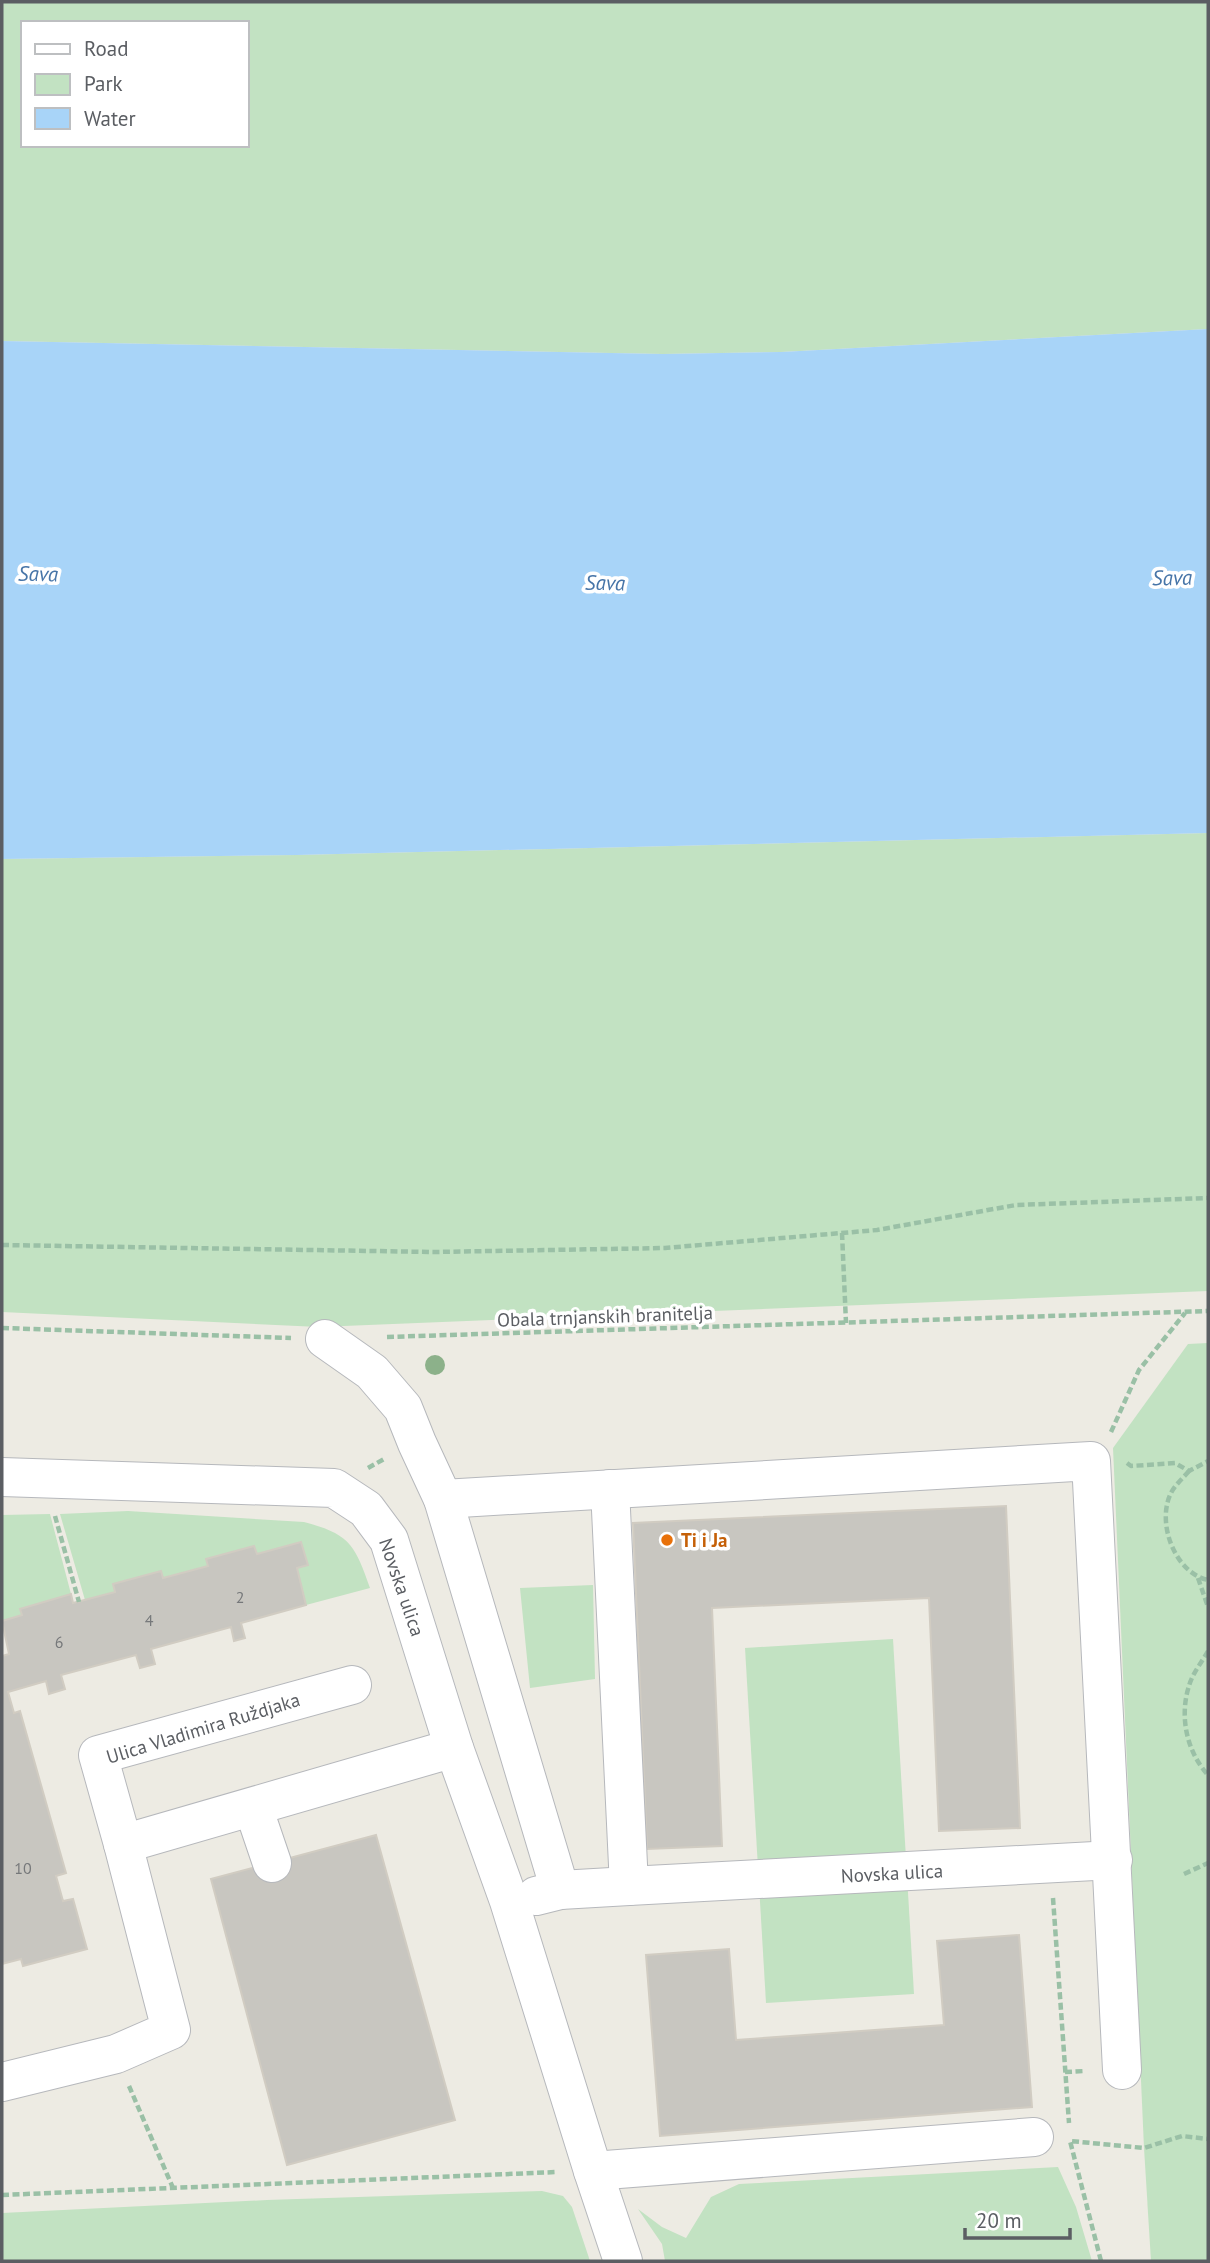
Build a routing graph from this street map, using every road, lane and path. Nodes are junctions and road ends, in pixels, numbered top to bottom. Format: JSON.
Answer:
{"nodes":[{"id":1,"x":1208,"y":1198,"type":"edge"},
{"id":2,"x":842,"y":1233,"type":"junction"},
{"id":3,"x":2,"y":1245,"type":"edge"},
{"id":4,"x":1208,"y":1311,"type":"edge"},
{"id":5,"x":1186,"y":1312,"type":"junction"},
{"id":6,"x":846,"y":1323,"type":"junction"},
{"id":7,"x":2,"y":1328,"type":"edge"},
{"id":8,"x":379,"y":1337,"type":"dead end"},
{"id":9,"x":325,"y":1339,"type":"joint"},
{"id":10,"x":1098,"y":1453,"type":"junction"},
{"id":11,"x":1208,"y":1461,"type":"edge"},
{"id":12,"x":1189,"y":1471,"type":"junction"},
{"id":13,"x":2,"y":1477,"type":"edge"},
{"id":14,"x":610,"y":1489,"type":"junction"},
{"id":15,"x":443,"y":1499,"type":"junction"},
{"id":16,"x":52,"y":1505,"type":"dead end"},
{"id":17,"x":1198,"y":1578,"type":"junction"},
{"id":18,"x":1208,"y":1580,"type":"edge"},
{"id":19,"x":79,"y":1602,"type":"dead end"},
{"id":20,"x":1208,"y":1607,"type":"edge"},
{"id":21,"x":1208,"y":1651,"type":"edge"},
{"id":22,"x":352,"y":1685,"type":"dead end"},
{"id":23,"x":454,"y":1748,"type":"junction"},
{"id":24,"x":1208,"y":1775,"type":"edge"},
{"id":25,"x":253,"y":1807,"type":"junction"},
{"id":26,"x":123,"y":1844,"type":"junction"},
{"id":27,"x":1113,"y":1860,"type":"junction"},
{"id":28,"x":272,"y":1863,"type":"dead end"},
{"id":29,"x":1208,"y":1863,"type":"edge"},
{"id":30,"x":1184,"y":1874,"type":"dead end"},
{"id":31,"x":629,"y":1886,"type":"junction"},
{"id":32,"x":561,"y":1891,"type":"junction"},
{"id":33,"x":1053,"y":1893,"type":"dead end"},
{"id":34,"x":509,"y":1901,"type":"junction"},
{"id":35,"x":116,"y":2054,"type":"junction"},
{"id":36,"x":1122,"y":2070,"type":"dead end"},
{"id":37,"x":2,"y":2081,"type":"edge"},
{"id":38,"x":1058,"y":2135,"type":"junction"},
{"id":39,"x":1208,"y":2139,"type":"edge"},
{"id":40,"x":593,"y":2171,"type":"junction"},
{"id":41,"x":173,"y":2188,"type":"junction"},
{"id":42,"x":2,"y":2196,"type":"edge"},
{"id":43,"x":624,"y":2261,"type":"edge"},
{"id":44,"x":1101,"y":2261,"type":"edge"}],
"edges":[{"from":1,"to":2,"type":"path"},
{"from":2,"to":3,"type":"path"},
{"from":2,"to":6,"type":"path"},
{"from":4,"to":5,"type":"path","name":"Obala trnjanskih branitelja"},
{"from":5,"to":6,"type":"path","name":"Obala trnjanskih branitelja"},
{"from":5,"to":10,"type":"path"},
{"from":6,"to":8,"type":"path","name":"Obala trnjanskih branitelja"},
{"from":7,"to":9,"type":"path"},
{"from":9,"to":15,"type":"street"},
{"from":10,"to":12,"type":"path"},
{"from":10,"to":14,"type":"street"},
{"from":10,"to":27,"type":"street"},
{"from":11,"to":12,"type":"path"},
{"from":12,"to":17,"type":"path"},
{"from":13,"to":23,"type":"street","name":"Novska ulica"},
{"from":14,"to":15,"type":"street"},
{"from":14,"to":31,"type":"street"},
{"from":15,"to":32,"type":"street"},
{"from":16,"to":19,"type":"path"},
{"from":17,"to":18,"type":"path"},
{"from":17,"to":20,"type":"path"},
{"from":21,"to":24,"type":"path"},
{"from":22,"to":26,"type":"street","name":"Ulica Vladimira Ruždjaka"},
{"from":23,"to":25,"type":"street"},
{"from":23,"to":34,"type":"street","name":"Novska ulica"},
{"from":25,"to":26,"type":"street"},
{"from":25,"to":28,"type":"street"},
{"from":26,"to":35,"type":"street","name":"Ulica Vladimira Ruždjaka"},
{"from":27,"to":31,"type":"street","name":"Novska ulica"},
{"from":27,"to":36,"type":"street"},
{"from":29,"to":30,"type":"path"},
{"from":31,"to":32,"type":"street","name":"Novska ulica"},
{"from":32,"to":34,"type":"street","name":"Novska ulica"},
{"from":33,"to":38,"type":"path"},
{"from":34,"to":40,"type":"street","name":"Novska ulica"},
{"from":35,"to":37,"type":"street","name":"Ulica Vladimira Ruždjaka"},
{"from":35,"to":41,"type":"path"},
{"from":38,"to":39,"type":"path"},
{"from":38,"to":40,"type":"street"},
{"from":38,"to":44,"type":"path"},
{"from":40,"to":41,"type":"path"},
{"from":40,"to":43,"type":"street","name":"Novska ulica"},
{"from":41,"to":42,"type":"path"}]}
